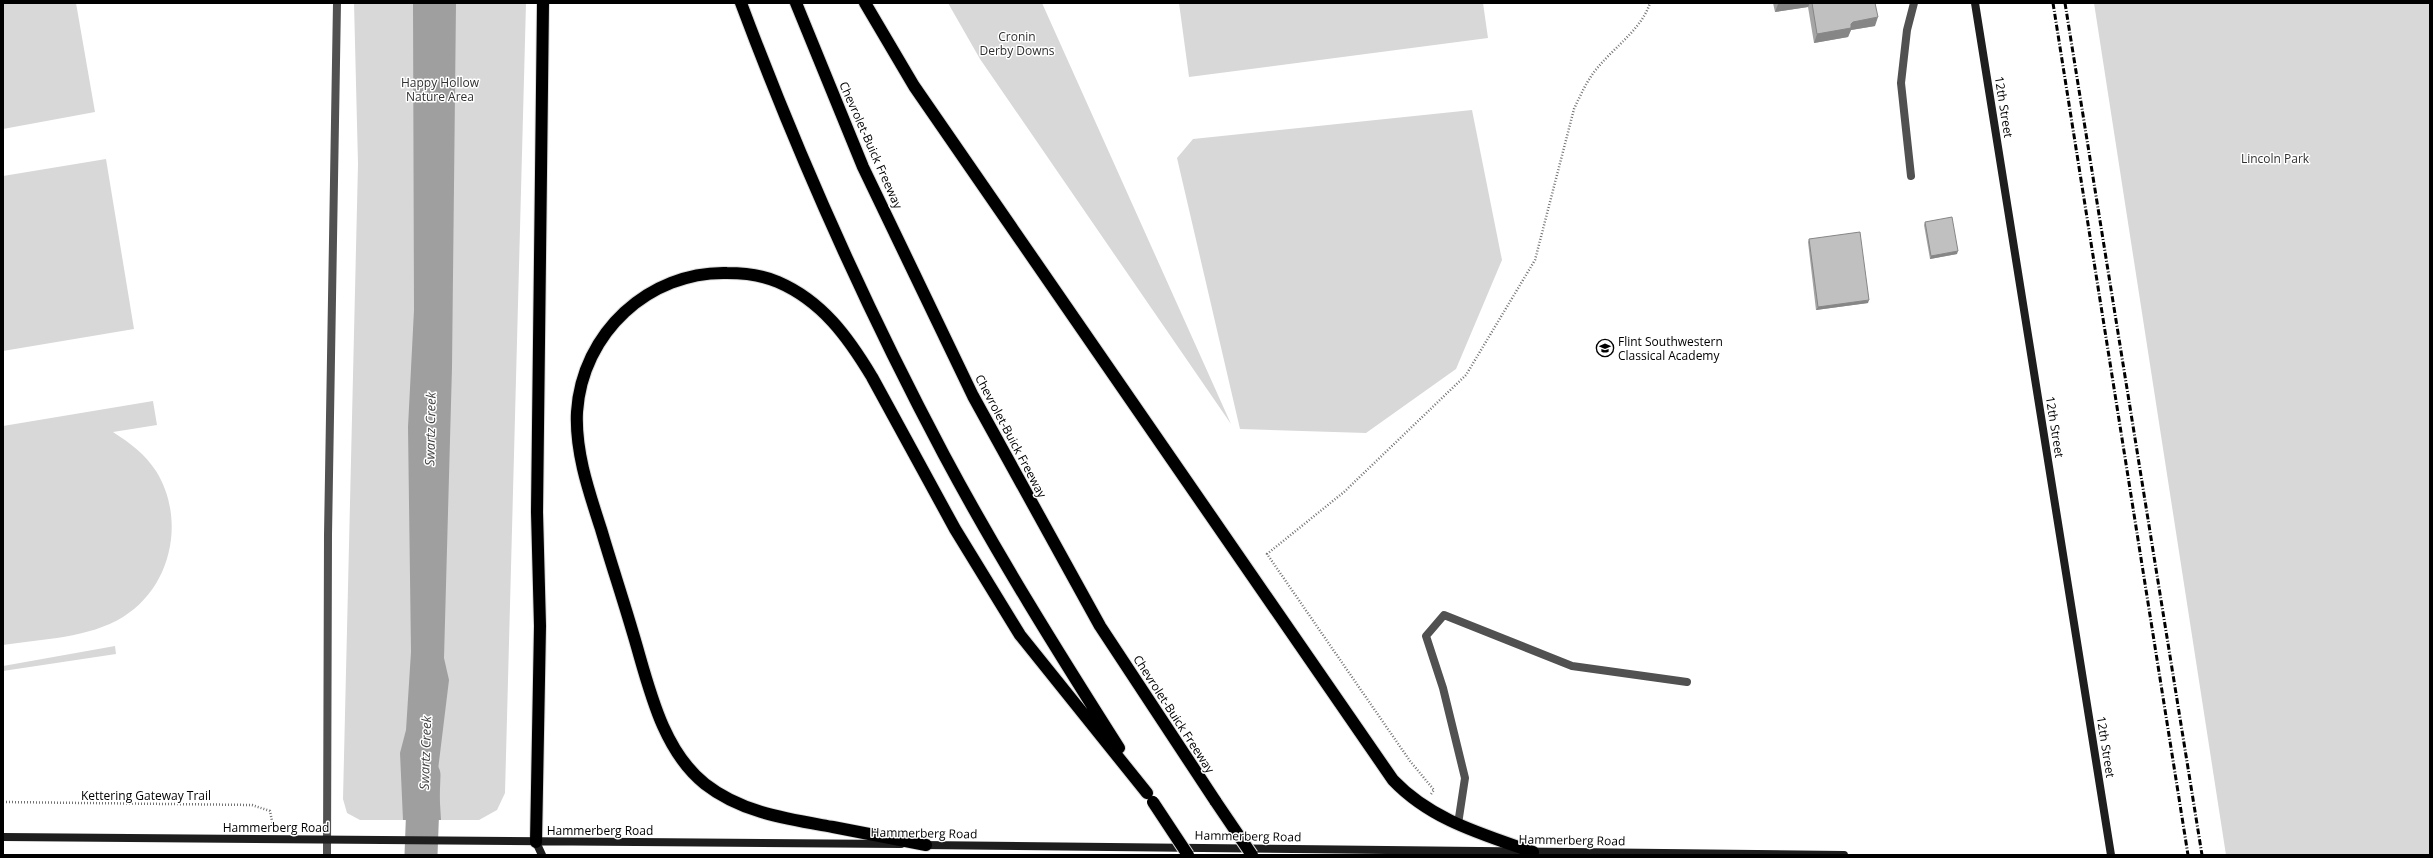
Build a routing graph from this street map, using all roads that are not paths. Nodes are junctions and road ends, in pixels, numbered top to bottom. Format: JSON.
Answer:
{"nodes":[{"id":1,"x":337,"y":3,"type":"edge"},
{"id":2,"x":543,"y":3,"type":"edge"},
{"id":3,"x":741,"y":3,"type":"edge"},
{"id":4,"x":796,"y":3,"type":"edge"},
{"id":5,"x":865,"y":3,"type":"edge"},
{"id":6,"x":1914,"y":3,"type":"edge"},
{"id":7,"x":1975,"y":3,"type":"edge"},
{"id":8,"x":1911,"y":176,"type":"dead end"},
{"id":9,"x":1687,"y":682,"type":"dead end"},
{"id":10,"x":1150,"y":798,"type":"junction"},
{"id":11,"x":1458,"y":824,"type":"junction"},
{"id":12,"x":3,"y":838,"type":"edge"},
{"id":13,"x":327,"y":840,"type":"junction"},
{"id":14,"x":536,"y":842,"type":"junction"},
{"id":15,"x":926,"y":845,"type":"junction"},
{"id":16,"x":1533,"y":852,"type":"junction"},
{"id":17,"x":327,"y":855,"type":"edge"},
{"id":18,"x":542,"y":855,"type":"edge"},
{"id":19,"x":1188,"y":855,"type":"edge"},
{"id":20,"x":1252,"y":855,"type":"edge"},
{"id":21,"x":1844,"y":855,"type":"edge"},
{"id":22,"x":2111,"y":855,"type":"edge"}],
"edges":[{"from":1,"to":13,"type":"lane"},
{"from":2,"to":14,"type":"highway"},
{"from":3,"to":10,"type":"highway"},
{"from":4,"to":20,"type":"highway","name":"Chevrolet-Buick Freeway","bridge":true},
{"from":5,"to":11,"type":"highway"},
{"from":6,"to":8,"type":"lane"},
{"from":7,"to":22,"type":"street","name":"12th Street"},
{"from":9,"to":11,"type":"lane"},
{"from":10,"to":15,"type":"highway"},
{"from":10,"to":19,"type":"highway","bridge":true},
{"from":11,"to":16,"type":"highway"},
{"from":12,"to":13,"type":"street","name":"Hammerberg Road"},
{"from":13,"to":14,"type":"street","name":"Hammerberg Road"},
{"from":13,"to":17,"type":"lane"},
{"from":14,"to":15,"type":"street","name":"Hammerberg Road"},
{"from":14,"to":18,"type":"street"},
{"from":15,"to":16,"type":"street","name":"Hammerberg Road"},
{"from":16,"to":21,"type":"street","name":"Hammerberg Road"}]}
